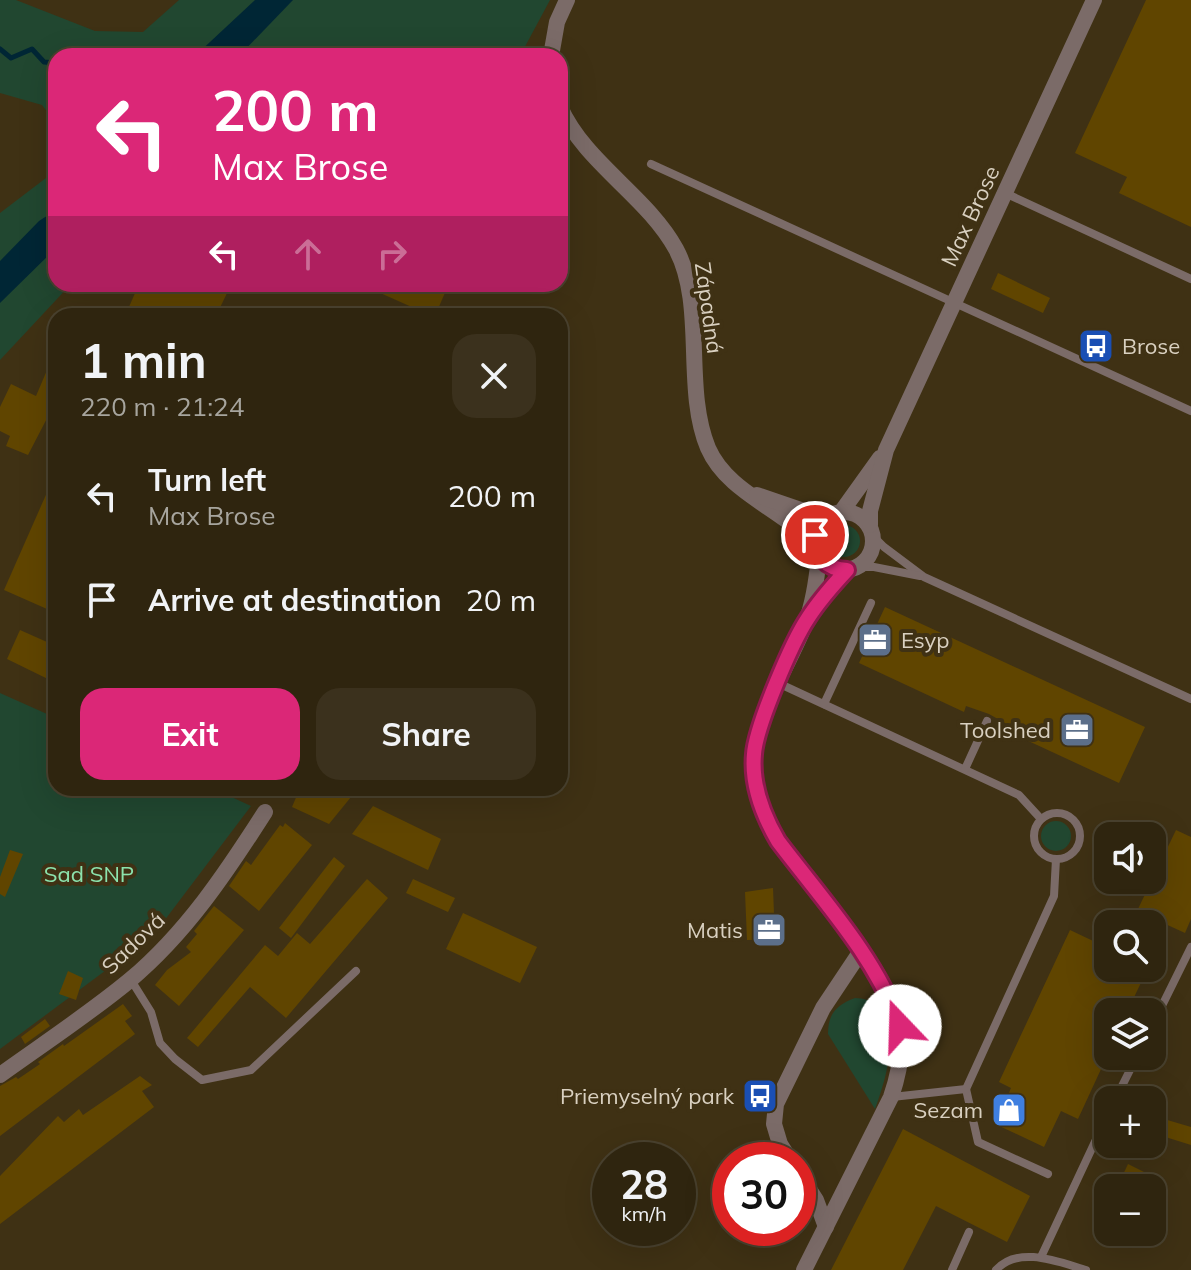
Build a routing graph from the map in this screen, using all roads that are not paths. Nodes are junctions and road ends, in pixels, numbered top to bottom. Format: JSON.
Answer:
{"nodes":[{"id":1,"x":567,"y":0,"type":"edge"},
{"id":2,"x":1094,"y":0,"type":"edge"},
{"id":3,"x":552,"y":48,"type":"edge"},
{"id":4,"x":568,"y":119,"type":"edge"},
{"id":5,"x":651,"y":164,"type":"dead end"},
{"id":6,"x":1005,"y":193,"type":"junction"},
{"id":7,"x":1191,"y":279,"type":"edge"},
{"id":8,"x":955,"y":303,"type":"junction"},
{"id":9,"x":1191,"y":411,"type":"edge"},
{"id":10,"x":886,"y":450,"type":"junction"},
{"id":11,"x":747,"y":492,"type":"junction"},
{"id":12,"x":837,"y":513,"type":"junction"},
{"id":13,"x":872,"y":530,"type":"junction"},
{"id":14,"x":817,"y":551,"type":"junction"},
{"id":15,"x":852,"y":569,"type":"junction"},
{"id":16,"x":924,"y":577,"type":"junction"},
{"id":17,"x":871,"y":603,"type":"dead end"},
{"id":18,"x":807,"y":619,"type":"junction"},
{"id":19,"x":778,"y":683,"type":"junction"},
{"id":20,"x":1191,"y":699,"type":"edge"},
{"id":21,"x":824,"y":704,"type":"junction"},
{"id":22,"x":987,"y":721,"type":"dead end"},
{"id":23,"x":965,"y":769,"type":"junction"},
{"id":24,"x":265,"y":812,"type":"dead end"},
{"id":25,"x":1041,"y":819,"type":"junction"},
{"id":26,"x":1056,"y":859,"type":"junction"},
{"id":27,"x":1191,"y":947,"type":"edge"},
{"id":28,"x":861,"y":951,"type":"junction"},
{"id":29,"x":356,"y":971,"type":"dead end"},
{"id":30,"x":130,"y":980,"type":"junction"},
{"id":31,"x":1166,"y":998,"type":"edge"},
{"id":32,"x":0,"y":1075,"type":"edge"},
{"id":33,"x":966,"y":1089,"type":"junction"},
{"id":34,"x":891,"y":1097,"type":"junction"},
{"id":35,"x":779,"y":1142,"type":"edge"},
{"id":36,"x":1094,"y":1144,"type":"edge"},
{"id":37,"x":1048,"y":1174,"type":"dead end"},
{"id":38,"x":816,"y":1200,"type":"edge"},
{"id":39,"x":826,"y":1227,"type":"junction"},
{"id":40,"x":969,"y":1232,"type":"dead end"},
{"id":41,"x":1041,"y":1257,"type":"junction"},
{"id":42,"x":804,"y":1270,"type":"edge"},
{"id":43,"x":952,"y":1270,"type":"edge"},
{"id":44,"x":996,"y":1270,"type":"edge"},
{"id":45,"x":1086,"y":1270,"type":"edge"}],
"edges":[{"from":1,"to":3,"type":"street"},
{"from":2,"to":6,"type":"street","name":"Max Brose"},
{"from":4,"to":11,"type":"street","name":"Západná"},
{"from":5,"to":8,"type":"lane"},
{"from":6,"to":7,"type":"lane"},
{"from":6,"to":8,"type":"street","name":"Max Brose"},
{"from":8,"to":9,"type":"lane"},
{"from":8,"to":10,"type":"street","name":"Max Brose"},
{"from":10,"to":12,"type":"street","name":"Max Brose"},
{"from":10,"to":13,"type":"street","name":"Max Brose"},
{"from":11,"to":12,"type":"street","name":"Západná"},
{"from":11,"to":14,"type":"street","name":"Západná"},
{"from":12,"to":13,"type":"street"},
{"from":12,"to":14,"type":"street","name":"Max Brose"},
{"from":13,"to":15,"type":"street","name":"Max Brose"},
{"from":13,"to":16,"type":"lane"},
{"from":14,"to":15,"type":"street"},
{"from":14,"to":18,"type":"street","name":"Max Brose"},
{"from":15,"to":16,"type":"lane"},
{"from":15,"to":18,"type":"street","name":"Max Brose"},
{"from":16,"to":20,"type":"lane"},
{"from":17,"to":21,"type":"lane"},
{"from":18,"to":19,"type":"street","name":"Max Brose"},
{"from":19,"to":21,"type":"lane"},
{"from":19,"to":28,"type":"street","name":"Max Brose"},
{"from":21,"to":23,"type":"lane"},
{"from":22,"to":23,"type":"lane"},
{"from":23,"to":25,"type":"lane"},
{"from":24,"to":30,"type":"street","name":"Sadová"},
{"from":25,"to":26,"type":"lane"},
{"from":25,"to":26,"type":"lane"},
{"from":26,"to":33,"type":"lane"},
{"from":27,"to":31,"type":"lane"},
{"from":28,"to":34,"type":"street","name":"Max Brose"},
{"from":28,"to":35,"type":"street"},
{"from":29,"to":30,"type":"lane"},
{"from":30,"to":32,"type":"street","name":"Sadová"},
{"from":33,"to":34,"type":"lane"},
{"from":33,"to":37,"type":"lane"},
{"from":34,"to":39,"type":"street","name":"Max Brose"},
{"from":36,"to":41,"type":"lane"},
{"from":38,"to":39,"type":"street"},
{"from":39,"to":42,"type":"street","name":"Max Brose"},
{"from":40,"to":43,"type":"lane"},
{"from":41,"to":44,"type":"lane"},
{"from":41,"to":45,"type":"lane"}]}
